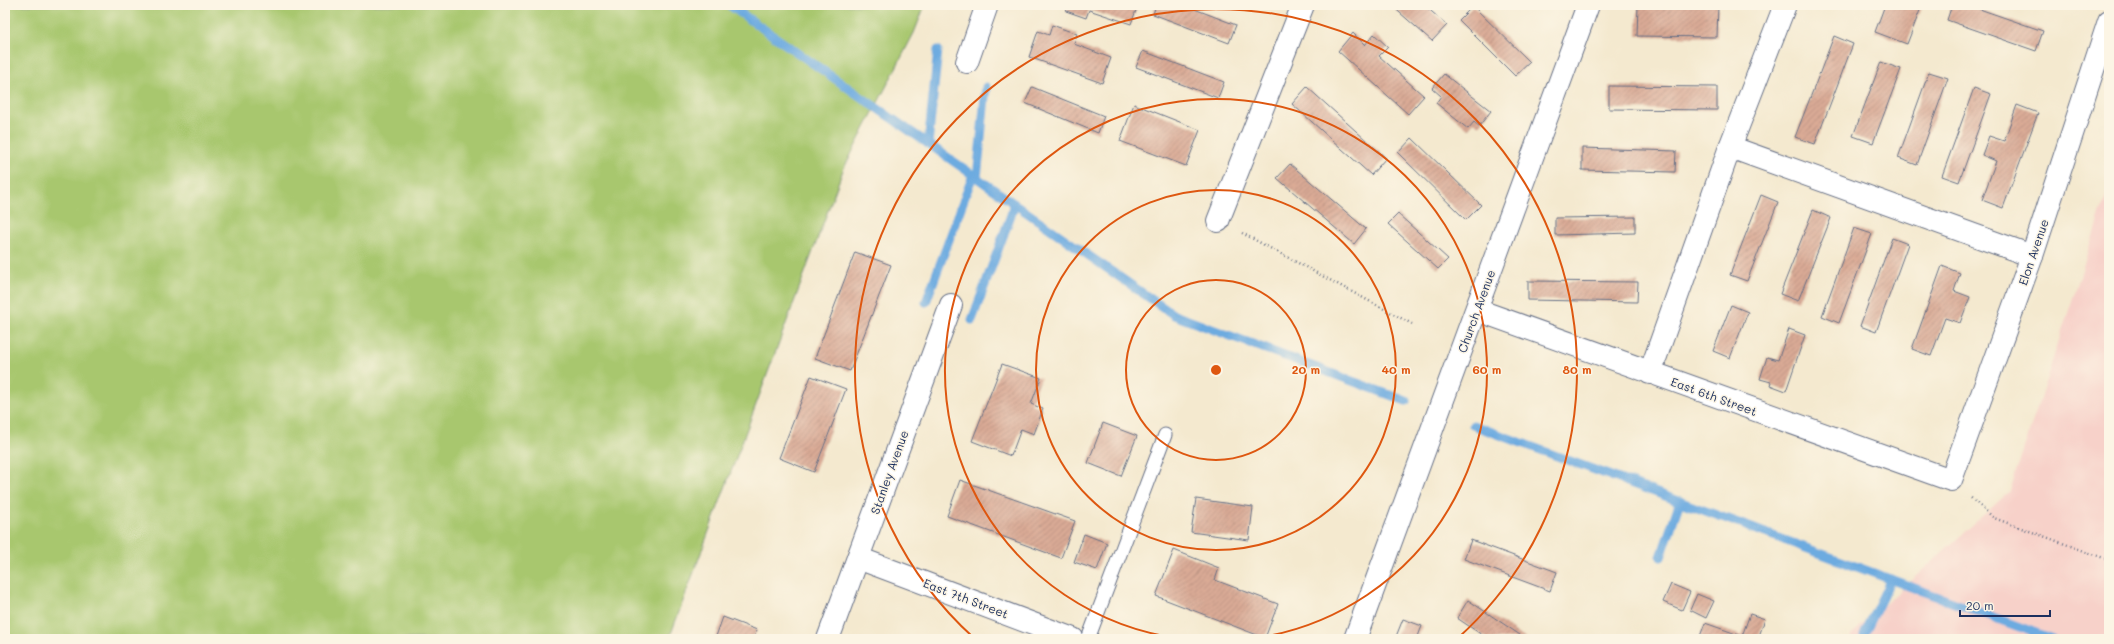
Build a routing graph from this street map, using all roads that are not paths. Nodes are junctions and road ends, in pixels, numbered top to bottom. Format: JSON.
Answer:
{"nodes":[{"id":1,"x":987,"y":5,"type":"edge"},
{"id":2,"x":1303,"y":5,"type":"edge"},
{"id":3,"x":1588,"y":5,"type":"edge"},
{"id":4,"x":1785,"y":5,"type":"edge"},
{"id":5,"x":2109,"y":21,"type":"edge"},
{"id":6,"x":967,"y":62,"type":"dead end"},
{"id":7,"x":1730,"y":147,"type":"junction"},
{"id":8,"x":1218,"y":221,"type":"road end"},
{"id":9,"x":2032,"y":256,"type":"junction"},
{"id":10,"x":951,"y":305,"type":"dead end"},
{"id":11,"x":1477,"y":310,"type":"junction"},
{"id":12,"x":1650,"y":373,"type":"junction"},
{"id":13,"x":1165,"y":435,"type":"dead end"},
{"id":14,"x":1951,"y":480,"type":"joint"},
{"id":15,"x":858,"y":558,"type":"junction"},
{"id":16,"x":828,"y":639,"type":"edge"},
{"id":17,"x":1073,"y":639,"type":"edge"},
{"id":18,"x":1088,"y":639,"type":"edge"},
{"id":19,"x":1355,"y":639,"type":"edge"}],
"edges":[{"from":1,"to":6,"type":"street"},
{"from":2,"to":8,"type":"street"},
{"from":3,"to":11,"type":"street","name":"Church Avenue"},
{"from":4,"to":7,"type":"street"},
{"from":5,"to":9,"type":"street","name":"Elon Avenue"},
{"from":7,"to":9,"type":"street"},
{"from":7,"to":12,"type":"street"},
{"from":9,"to":14,"type":"street","name":"Elon Avenue"},
{"from":10,"to":15,"type":"street","name":"Stanley Avenue"},
{"from":11,"to":12,"type":"street","name":"East 6th Street"},
{"from":11,"to":19,"type":"street","name":"Church Avenue"},
{"from":12,"to":14,"type":"street","name":"East 6th Street"},
{"from":13,"to":18,"type":"lane"},
{"from":15,"to":16,"type":"street","name":"Stanley Avenue"},
{"from":15,"to":17,"type":"street","name":"East 7th Street"}]}
